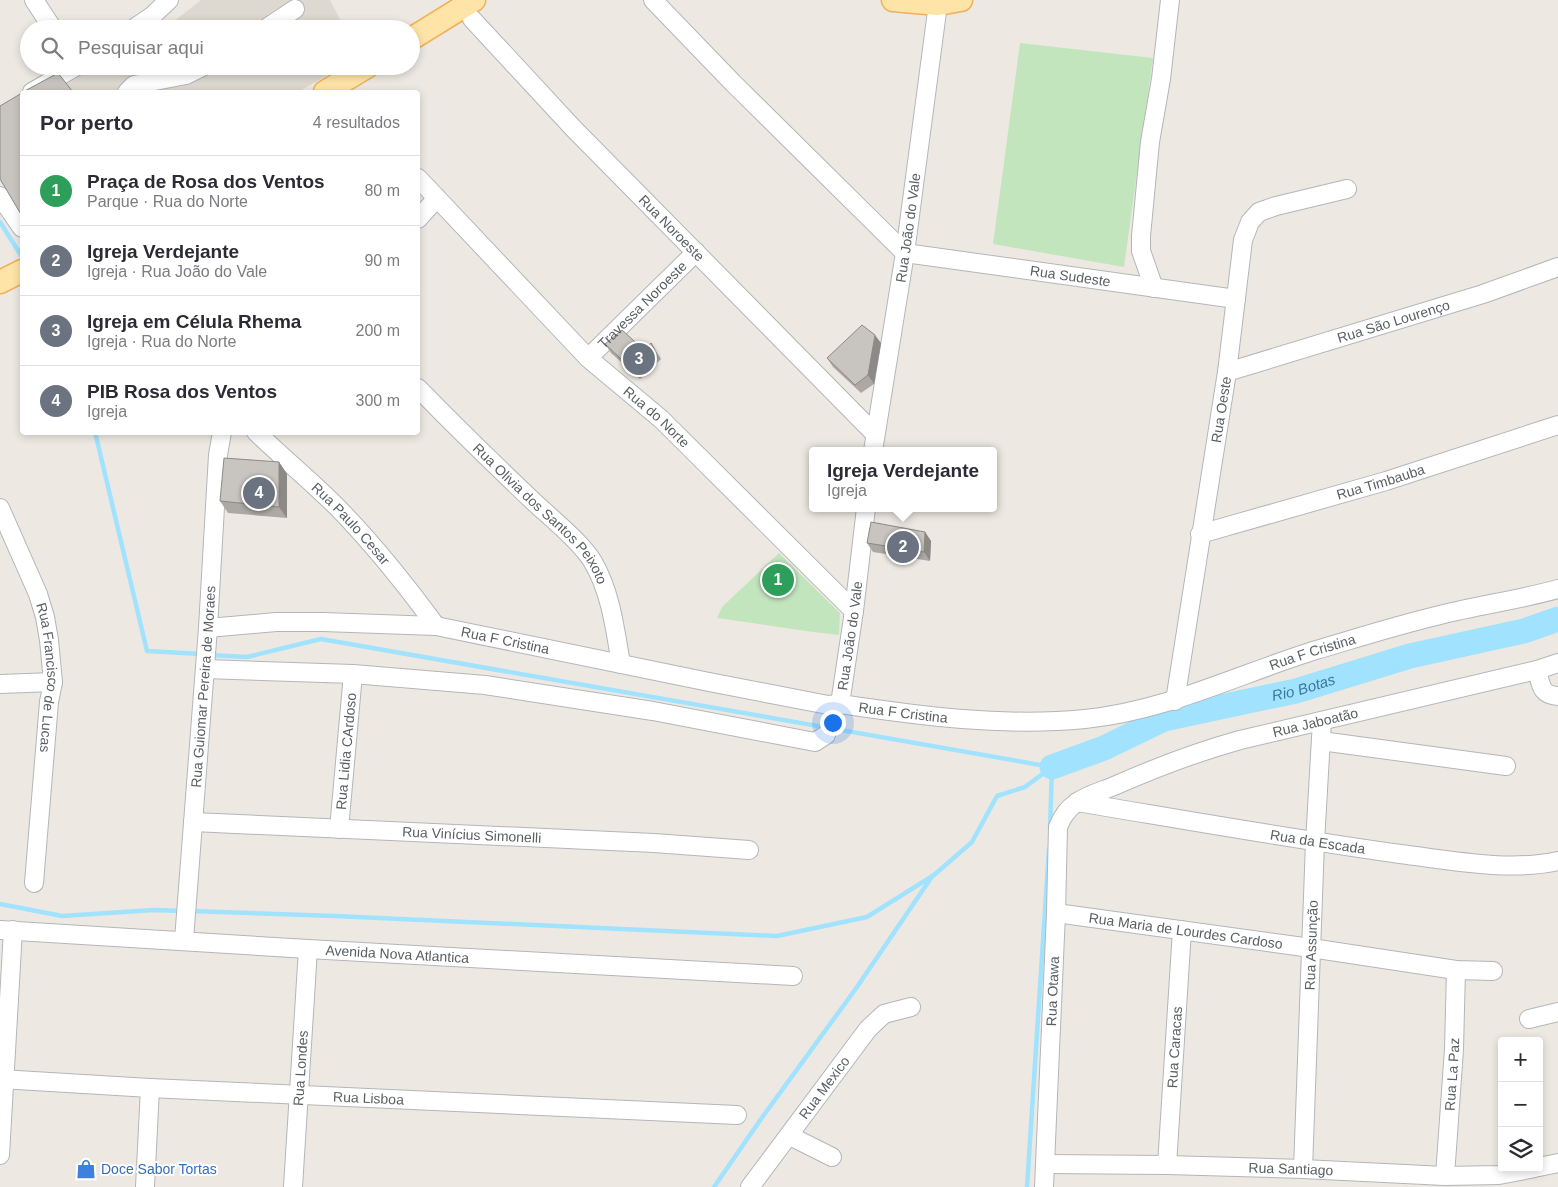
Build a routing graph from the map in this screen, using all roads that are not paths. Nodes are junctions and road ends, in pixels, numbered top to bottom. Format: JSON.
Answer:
{"nodes":[{"id":1,"x":34,"y":0,"type":"edge"},
{"id":2,"x":169,"y":0,"type":"edge"},
{"id":3,"x":653,"y":0,"type":"edge"},
{"id":4,"x":893,"y":0,"type":"edge"},
{"id":5,"x":961,"y":0,"type":"edge"},
{"id":6,"x":1170,"y":0,"type":"edge"},
{"id":7,"x":938,"y":4,"type":"junction"},
{"id":8,"x":295,"y":9,"type":"dead end"},
{"id":9,"x":473,"y":9,"type":"edge"},
{"id":10,"x":47,"y":20,"type":"edge"},
{"id":11,"x":146,"y":20,"type":"edge"},
{"id":12,"x":278,"y":20,"type":"edge"},
{"id":13,"x":420,"y":35,"type":"edge"},
{"id":14,"x":61,"y":75,"type":"edge"},
{"id":15,"x":186,"y":75,"type":"edge"},
{"id":16,"x":354,"y":75,"type":"edge"},
{"id":17,"x":35,"y":90,"type":"edge"},
{"id":18,"x":128,"y":90,"type":"edge"},
{"id":19,"x":332,"y":90,"type":"edge"},
{"id":20,"x":420,"y":180,"type":"edge"},
{"id":21,"x":1347,"y":189,"type":"dead end"},
{"id":22,"x":0,"y":196,"type":"edge"},
{"id":23,"x":437,"y":198,"type":"junction"},
{"id":24,"x":420,"y":217,"type":"edge"},
{"id":25,"x":20,"y":225,"type":"edge"},
{"id":26,"x":1141,"y":251,"type":"junction"},
{"id":27,"x":696,"y":252,"type":"junction"},
{"id":28,"x":905,"y":253,"type":"junction"},
{"id":29,"x":1558,"y":267,"type":"edge"},
{"id":30,"x":1129,"y":285,"type":"junction"},
{"id":31,"x":1154,"y":288,"type":"junction"},
{"id":32,"x":1236,"y":299,"type":"junction"},
{"id":33,"x":588,"y":358,"type":"junction"},
{"id":34,"x":1227,"y":372,"type":"junction"},
{"id":35,"x":420,"y":390,"type":"edge"},
{"id":36,"x":1558,"y":425,"type":"edge"},
{"id":37,"x":221,"y":435,"type":"edge"},
{"id":38,"x":259,"y":435,"type":"edge"},
{"id":39,"x":874,"y":442,"type":"edge"},
{"id":40,"x":0,"y":508,"type":"edge"},
{"id":41,"x":866,"y":512,"type":"edge"},
{"id":42,"x":1200,"y":534,"type":"junction"},
{"id":43,"x":1558,"y":589,"type":"edge"},
{"id":44,"x":854,"y":611,"type":"junction"},
{"id":45,"x":436,"y":626,"type":"junction"},
{"id":46,"x":208,"y":632,"type":"junction"},
{"id":47,"x":1558,"y":662,"type":"edge"},
{"id":48,"x":621,"y":664,"type":"junction"},
{"id":49,"x":205,"y":666,"type":"junction"},
{"id":50,"x":1538,"y":670,"type":"junction"},
{"id":51,"x":353,"y":674,"type":"junction"},
{"id":52,"x":53,"y":682,"type":"junction"},
{"id":53,"x":0,"y":684,"type":"edge"},
{"id":54,"x":1558,"y":696,"type":"edge"},
{"id":55,"x":1175,"y":701,"type":"junction"},
{"id":56,"x":840,"y":704,"type":"junction"},
{"id":57,"x":1322,"y":721,"type":"junction"},
{"id":58,"x":826,"y":735,"type":"dead end"},
{"id":59,"x":1321,"y":741,"type":"junction"},
{"id":60,"x":1506,"y":766,"type":"dead end"},
{"id":61,"x":1077,"y":802,"type":"junction"},
{"id":62,"x":193,"y":822,"type":"junction"},
{"id":63,"x":339,"y":829,"type":"junction"},
{"id":64,"x":1314,"y":842,"type":"junction"},
{"id":65,"x":749,"y":850,"type":"dead end"},
{"id":66,"x":1558,"y":861,"type":"edge"},
{"id":67,"x":34,"y":883,"type":"dead end"},
{"id":68,"x":1056,"y":913,"type":"junction"},
{"id":69,"x":6,"y":930,"type":"edge"},
{"id":70,"x":1182,"y":930,"type":"junction"},
{"id":71,"x":185,"y":933,"type":"junction"},
{"id":72,"x":1311,"y":948,"type":"junction"},
{"id":73,"x":308,"y":949,"type":"junction"},
{"id":74,"x":1456,"y":970,"type":"junction"},
{"id":75,"x":1493,"y":971,"type":"dead end"},
{"id":76,"x":793,"y":976,"type":"dead end"},
{"id":77,"x":911,"y":1008,"type":"dead end"},
{"id":78,"x":1558,"y":1012,"type":"edge"},
{"id":79,"x":1529,"y":1019,"type":"dead end"},
{"id":80,"x":2,"y":1079,"type":"edge"},
{"id":81,"x":150,"y":1088,"type":"junction"},
{"id":82,"x":298,"y":1095,"type":"junction"},
{"id":83,"x":737,"y":1115,"type":"dead end"},
{"id":84,"x":790,"y":1136,"type":"junction"},
{"id":85,"x":0,"y":1155,"type":"edge"},
{"id":86,"x":832,"y":1157,"type":"dead end"},
{"id":87,"x":1558,"y":1163,"type":"edge"},
{"id":88,"x":1046,"y":1164,"type":"junction"},
{"id":89,"x":1167,"y":1165,"type":"junction"},
{"id":90,"x":1543,"y":1166,"type":"edge"},
{"id":91,"x":1303,"y":1169,"type":"junction"},
{"id":92,"x":1515,"y":1172,"type":"edge"},
{"id":93,"x":1446,"y":1176,"type":"junction"},
{"id":94,"x":145,"y":1187,"type":"edge"},
{"id":95,"x":293,"y":1187,"type":"edge"},
{"id":96,"x":750,"y":1187,"type":"edge"},
{"id":97,"x":1044,"y":1187,"type":"edge"}],
"edges":[{"from":1,"to":10,"type":"street"},
{"from":2,"to":11,"type":"street"},
{"from":3,"to":28,"type":"street"},
{"from":4,"to":7,"type":"main road"},
{"from":5,"to":7,"type":"main road"},
{"from":6,"to":26,"type":"street"},
{"from":7,"to":28,"type":"street","name":"Rua João do Vale"},
{"from":8,"to":12,"type":"street"},
{"from":9,"to":13,"type":"main road"},
{"from":9,"to":27,"type":"street","name":"Rua Noroeste"},
{"from":14,"to":17,"type":"street"},
{"from":15,"to":18,"type":"street"},
{"from":16,"to":19,"type":"main road"},
{"from":20,"to":23,"type":"street","name":"Rua do Norte"},
{"from":21,"to":32,"type":"street","name":"Rua Oeste"},
{"from":22,"to":25,"type":"street"},
{"from":23,"to":24,"type":"street"},
{"from":23,"to":33,"type":"street","name":"Rua do Norte"},
{"from":26,"to":30,"type":"street"},
{"from":26,"to":31,"type":"street"},
{"from":27,"to":33,"type":"street","name":"Travessa Noroeste"},
{"from":27,"to":39,"type":"street","name":"Rua Noroeste"},
{"from":28,"to":30,"type":"street","name":"Rua Sudeste"},
{"from":28,"to":39,"type":"street","name":"Rua João do Vale"},
{"from":29,"to":34,"type":"street","name":"Rua São Lourenço"},
{"from":30,"to":31,"type":"street","name":"Rua Sudeste"},
{"from":31,"to":32,"type":"street","name":"Rua Sudeste"},
{"from":32,"to":34,"type":"street","name":"Rua Oeste"},
{"from":33,"to":44,"type":"street","name":"Rua do Norte"},
{"from":34,"to":42,"type":"street","name":"Rua Oeste"},
{"from":35,"to":48,"type":"street","name":"Rua Olivia dos Santos Peixoto"},
{"from":36,"to":42,"type":"street","name":"Rua Timbauba"},
{"from":37,"to":46,"type":"street","name":"Rua Guiomar Pereira de Moraes"},
{"from":38,"to":45,"type":"street","name":"Rua Paulo Cesar"},
{"from":40,"to":52,"type":"street","name":"Rua Francisco de Lucas"},
{"from":41,"to":44,"type":"street","name":"Rua João do Vale"},
{"from":42,"to":55,"type":"street","name":"Rua Oeste"},
{"from":43,"to":55,"type":"street","name":"Rua F Cristina"},
{"from":44,"to":56,"type":"street","name":"Rua João do Vale"},
{"from":45,"to":46,"type":"street","name":"Rua F Cristina"},
{"from":45,"to":48,"type":"street","name":"Rua F Cristina"},
{"from":46,"to":49,"type":"street","name":"Rua Guiomar Pereira de Moraes"},
{"from":47,"to":50,"type":"street","name":"Rua Jaboatão"},
{"from":48,"to":56,"type":"street","name":"Rua F Cristina"},
{"from":49,"to":51,"type":"street"},
{"from":49,"to":62,"type":"street","name":"Rua Guiomar Pereira de Moraes"},
{"from":50,"to":54,"type":"street"},
{"from":50,"to":57,"type":"street","name":"Rua Jaboatão"},
{"from":51,"to":58,"type":"street"},
{"from":51,"to":63,"type":"street","name":"Rua Lidia CArdoso"},
{"from":52,"to":53,"type":"street"},
{"from":52,"to":67,"type":"street","name":"Rua Francisco de Lucas"},
{"from":55,"to":56,"type":"street","name":"Rua F Cristina"},
{"from":57,"to":59,"type":"street","name":"Rua Assunção"},
{"from":57,"to":61,"type":"street","name":"Rua Jaboatão"},
{"from":59,"to":60,"type":"street"},
{"from":59,"to":64,"type":"street","name":"Rua Assunção"},
{"from":61,"to":64,"type":"street","name":"Rua da Escada"},
{"from":61,"to":68,"type":"street","name":"Rua Otawa"},
{"from":62,"to":63,"type":"street","name":"Rua Vinícius Simonelli"},
{"from":62,"to":71,"type":"street","name":"Rua Guiomar Pereira de Moraes"},
{"from":63,"to":65,"type":"street","name":"Rua Vinícius Simonelli"},
{"from":64,"to":66,"type":"street","name":"Rua da Escada"},
{"from":64,"to":72,"type":"street","name":"Rua Assunção"},
{"from":68,"to":70,"type":"street","name":"Rua Maria de Lourdes Cardoso"},
{"from":68,"to":88,"type":"street","name":"Rua Otawa"},
{"from":69,"to":71,"type":"street","name":"Avenida Nova Atlantica"},
{"from":69,"to":80,"type":"street"},
{"from":70,"to":72,"type":"street","name":"Rua Maria de Lourdes Cardoso"},
{"from":70,"to":89,"type":"street","name":"Rua Caracas"},
{"from":71,"to":73,"type":"street","name":"Avenida Nova Atlantica"},
{"from":72,"to":74,"type":"street","name":"Rua Maria de Lourdes Cardoso"},
{"from":72,"to":91,"type":"street","name":"Rua Assunção"},
{"from":73,"to":76,"type":"street","name":"Avenida Nova Atlantica"},
{"from":73,"to":82,"type":"street","name":"Rua Londes"},
{"from":74,"to":75,"type":"street","name":"Rua Maria de Lourdes Cardoso"},
{"from":74,"to":93,"type":"street","name":"Rua La Paz"},
{"from":77,"to":84,"type":"street","name":"Rua Mexico"},
{"from":78,"to":79,"type":"street"},
{"from":80,"to":81,"type":"street","name":"Rua Lisboa"},
{"from":80,"to":85,"type":"street"},
{"from":81,"to":82,"type":"street","name":"Rua Lisboa"},
{"from":81,"to":94,"type":"street"},
{"from":82,"to":83,"type":"street","name":"Rua Lisboa"},
{"from":82,"to":95,"type":"street","name":"Rua Londes"},
{"from":84,"to":86,"type":"street"},
{"from":84,"to":96,"type":"street","name":"Rua Mexico"},
{"from":87,"to":90,"type":"street"},
{"from":88,"to":89,"type":"street","name":"Rua Santiago"},
{"from":88,"to":97,"type":"street","name":"Rua Otawa"},
{"from":89,"to":91,"type":"street","name":"Rua Santiago"},
{"from":91,"to":93,"type":"street","name":"Rua Santiago"},
{"from":92,"to":93,"type":"street","name":"Rua Santiago"}]}
